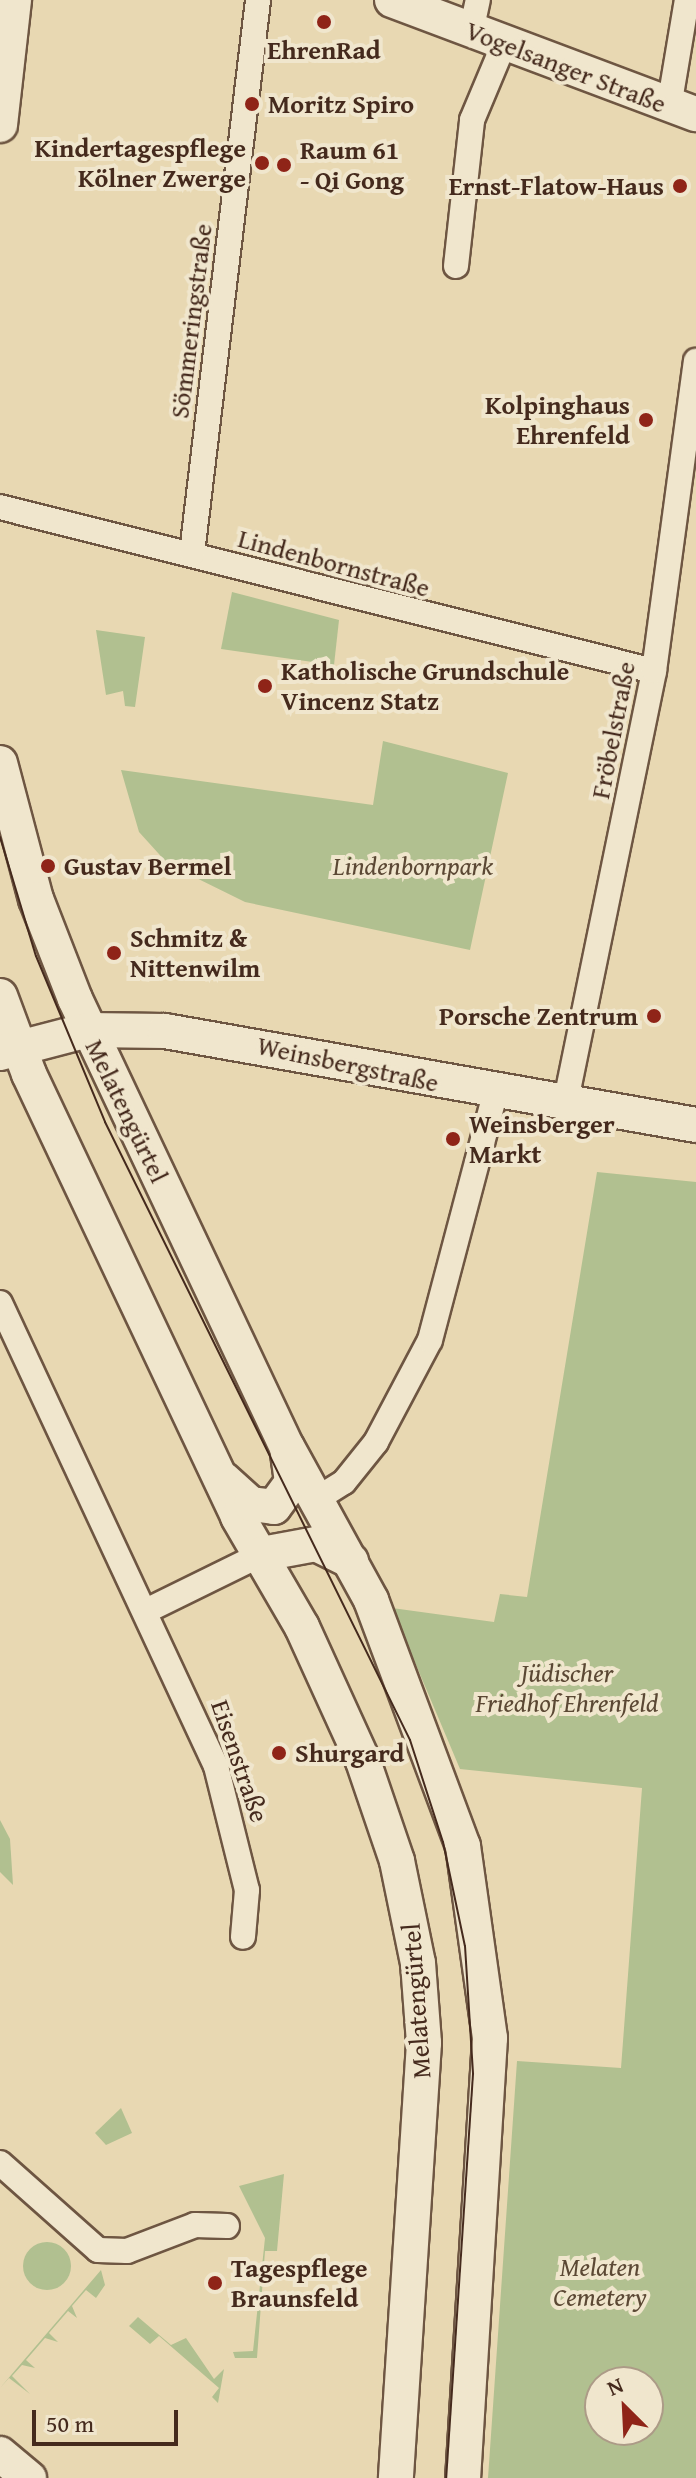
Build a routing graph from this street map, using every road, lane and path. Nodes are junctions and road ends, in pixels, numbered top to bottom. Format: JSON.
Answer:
{"nodes":[{"id":1,"x":14,"y":0,"type":"edge"},
{"id":2,"x":258,"y":0,"type":"edge"},
{"id":3,"x":392,"y":0,"type":"edge"},
{"id":4,"x":687,"y":0,"type":"edge"},
{"id":5,"x":474,"y":16,"type":"edge"},
{"id":6,"x":504,"y":44,"type":"junction"},
{"id":7,"x":682,"y":110,"type":"edge"},
{"id":8,"x":0,"y":125,"type":"edge"},
{"id":9,"x":456,"y":266,"type":"dead end"},
{"id":10,"x":696,"y":361,"type":"edge"},
{"id":11,"x":692,"y":426,"type":"edge"},
{"id":12,"x":0,"y":507,"type":"edge"},
{"id":13,"x":192,"y":553,"type":"junction"},
{"id":14,"x":654,"y":671,"type":"junction"},
{"id":15,"x":0,"y":763,"type":"edge"},
{"id":16,"x":0,"y":996,"type":"edge"},
{"id":17,"x":88,"y":1030,"type":"junction"},
{"id":18,"x":9,"y":1050,"type":"edge"},
{"id":19,"x":495,"y":1094,"type":"junction"},
{"id":20,"x":565,"y":1105,"type":"junction"},
{"id":21,"x":696,"y":1125,"type":"edge"},
{"id":22,"x":0,"y":1303,"type":"edge"},
{"id":23,"x":287,"y":1447,"type":"junction"},
{"id":24,"x":220,"y":1477,"type":"junction"},
{"id":25,"x":320,"y":1497,"type":"junction"},
{"id":26,"x":262,"y":1554,"type":"junction"},
{"id":27,"x":351,"y":1561,"type":"junction"},
{"id":28,"x":148,"y":1610,"type":"junction"},
{"id":29,"x":243,"y":1937,"type":"dead end"},
{"id":30,"x":0,"y":2163,"type":"edge"},
{"id":31,"x":227,"y":2226,"type":"dead end"},
{"id":32,"x":0,"y":2454,"type":"edge"},
{"id":33,"x":29,"y":2478,"type":"edge"},
{"id":34,"x":396,"y":2478,"type":"edge"},
{"id":35,"x":463,"y":2478,"type":"edge"}],
"edges":[{"from":1,"to":8,"type":"main road"},
{"from":2,"to":13,"type":"street","name":"Sömmeringstraße"},
{"from":3,"to":5,"type":"main road","name":"Vogelsanger Straße"},
{"from":4,"to":7,"type":"street"},
{"from":5,"to":6,"type":"main road","name":"Vogelsanger Straße"},
{"from":6,"to":7,"type":"main road","name":"Vogelsanger Straße"},
{"from":6,"to":9,"type":"street"},
{"from":10,"to":11,"type":"street","name":"Fröbelstraße"},
{"from":11,"to":14,"type":"street","name":"Fröbelstraße"},
{"from":12,"to":13,"type":"street","name":"Lindenbornstraße"},
{"from":13,"to":14,"type":"street","name":"Lindenbornstraße"},
{"from":14,"to":20,"type":"street","name":"Fröbelstraße"},
{"from":15,"to":17,"type":"main road","name":"Melatengürtel"},
{"from":16,"to":18,"type":"main road","name":"Melatengürtel"},
{"from":17,"to":18,"type":"main road","name":"Weinsbergstraße"},
{"from":17,"to":19,"type":"main road","name":"Weinsbergstraße"},
{"from":17,"to":23,"type":"main road","name":"Melatengürtel"},
{"from":18,"to":24,"type":"main road","name":"Melatengürtel"},
{"from":19,"to":20,"type":"main road","name":"Weinsbergstraße"},
{"from":19,"to":25,"type":"street"},
{"from":20,"to":21,"type":"main road","name":"Weinsbergstraße"},
{"from":22,"to":28,"type":"street","name":"Eisenstraße"},
{"from":23,"to":24,"type":"main road","name":"Melatengürtel"},
{"from":23,"to":25,"type":"main road","name":"Melatengürtel"},
{"from":24,"to":26,"type":"main road","name":"Melatengürtel"},
{"from":25,"to":27,"type":"main road","name":"Melatengürtel"},
{"from":26,"to":27,"type":"main road"},
{"from":26,"to":28,"type":"street"},
{"from":26,"to":34,"type":"main road","name":"Melatengürtel"},
{"from":27,"to":35,"type":"main road","name":"Melatengürtel"},
{"from":28,"to":29,"type":"street","name":"Eisenstraße"},
{"from":30,"to":31,"type":"street"},
{"from":32,"to":33,"type":"main road"}]}
